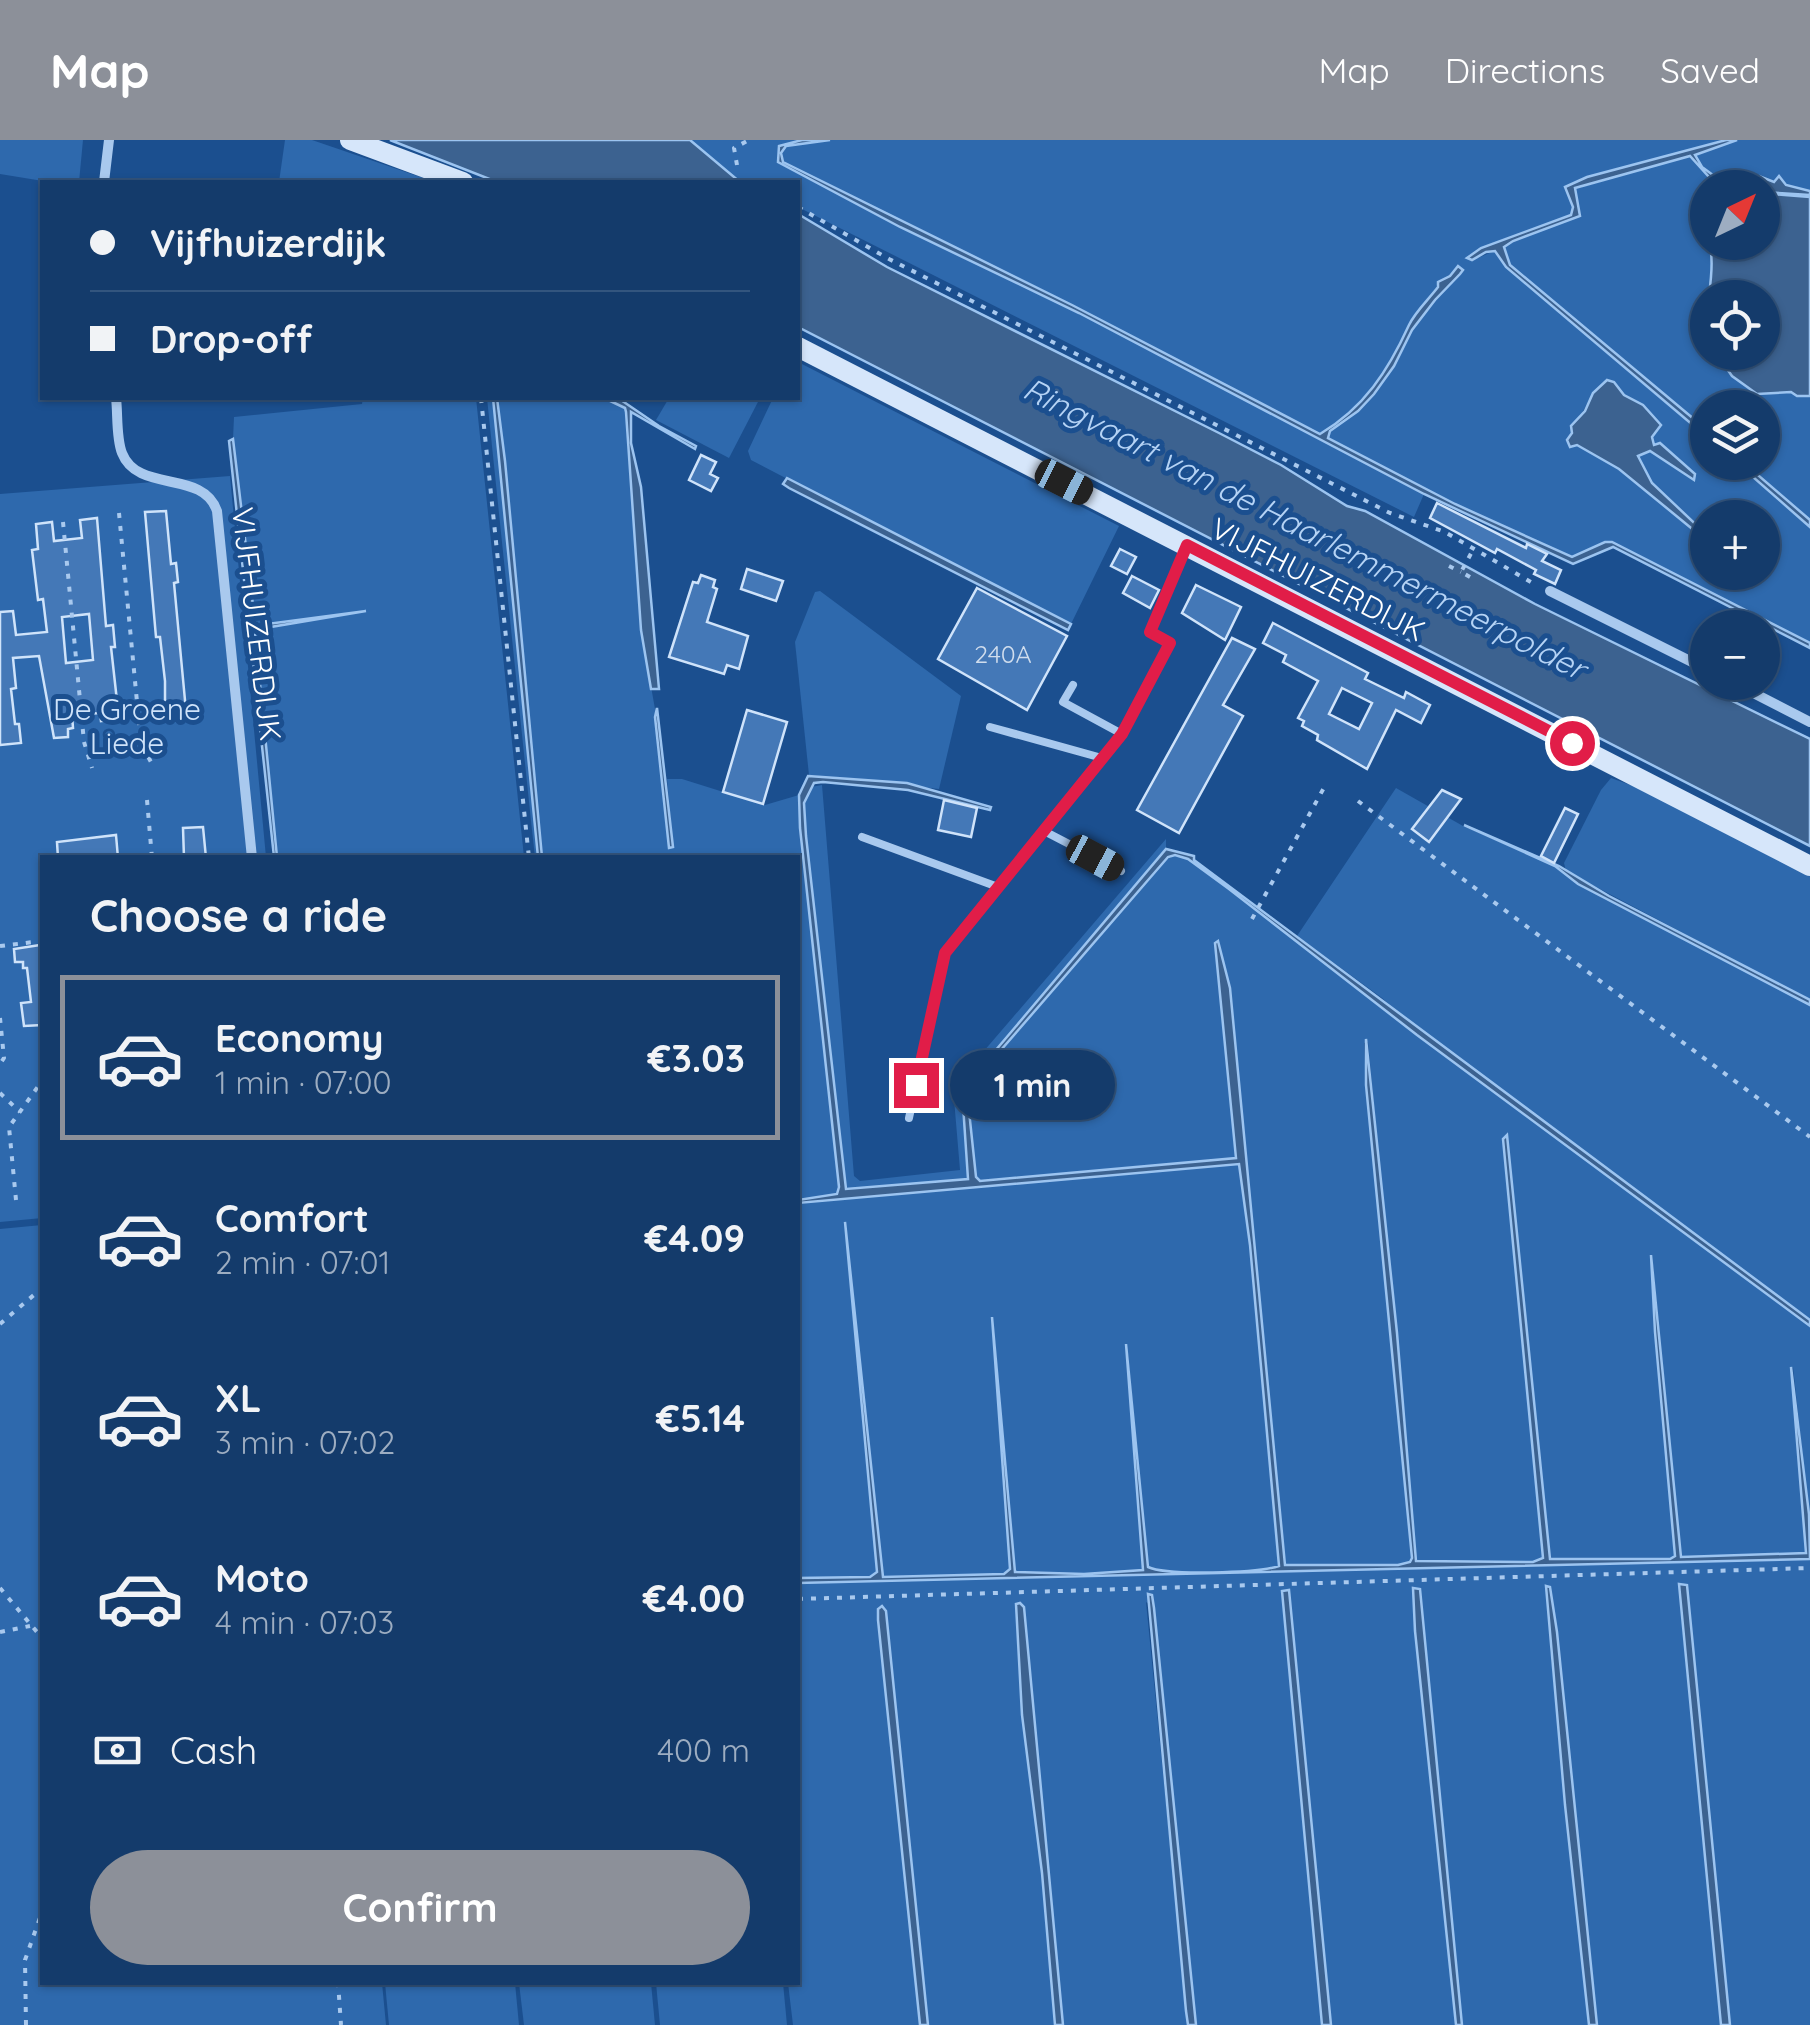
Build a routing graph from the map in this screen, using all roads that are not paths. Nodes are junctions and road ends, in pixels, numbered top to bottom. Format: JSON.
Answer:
{"nodes":[{"id":1,"x":108,"y":140,"type":"edge"},
{"id":2,"x":350,"y":140,"type":"edge"},
{"id":3,"x":104,"y":180,"type":"edge"},
{"id":4,"x":459,"y":180,"type":"edge"},
{"id":5,"x":800,"y":349,"type":"edge"},
{"id":6,"x":116,"y":400,"type":"edge"},
{"id":7,"x":1187,"y":545,"type":"junction"},
{"id":8,"x":1550,"y":590,"type":"road end"},
{"id":9,"x":1690,"y":661,"type":"edge"},
{"id":10,"x":1073,"y":685,"type":"dead end"},
{"id":11,"x":1767,"y":700,"type":"edge"},
{"id":12,"x":1810,"y":722,"type":"edge"},
{"id":13,"x":990,"y":727,"type":"dead end"},
{"id":14,"x":1122,"y":734,"type":"junction"},
{"id":15,"x":1102,"y":758,"type":"junction"},
{"id":16,"x":1044,"y":830,"type":"junction"},
{"id":17,"x":862,"y":837,"type":"dead end"},
{"id":18,"x":252,"y":855,"type":"edge"},
{"id":19,"x":1810,"y":866,"type":"edge"},
{"id":20,"x":1121,"y":871,"type":"dead end"},
{"id":21,"x":998,"y":886,"type":"junction"},
{"id":22,"x":910,"y":1118,"type":"dead end"}],
"edges":[{"from":1,"to":3,"type":"street"},
{"from":2,"to":4,"type":"street"},
{"from":5,"to":7,"type":"street","name":"VIJFHUIZERDIJK"},
{"from":6,"to":18,"type":"street","name":"VIJFHUIZERDIJK"},
{"from":7,"to":14,"type":"lane"},
{"from":7,"to":19,"type":"street","name":"VIJFHUIZERDIJK"},
{"from":8,"to":9,"type":"street"},
{"from":10,"to":14,"type":"lane"},
{"from":11,"to":12,"type":"street"},
{"from":13,"to":15,"type":"lane"},
{"from":14,"to":15,"type":"lane"},
{"from":15,"to":16,"type":"lane"},
{"from":16,"to":20,"type":"lane"},
{"from":16,"to":21,"type":"lane"},
{"from":17,"to":21,"type":"lane"},
{"from":21,"to":22,"type":"lane"}]}
